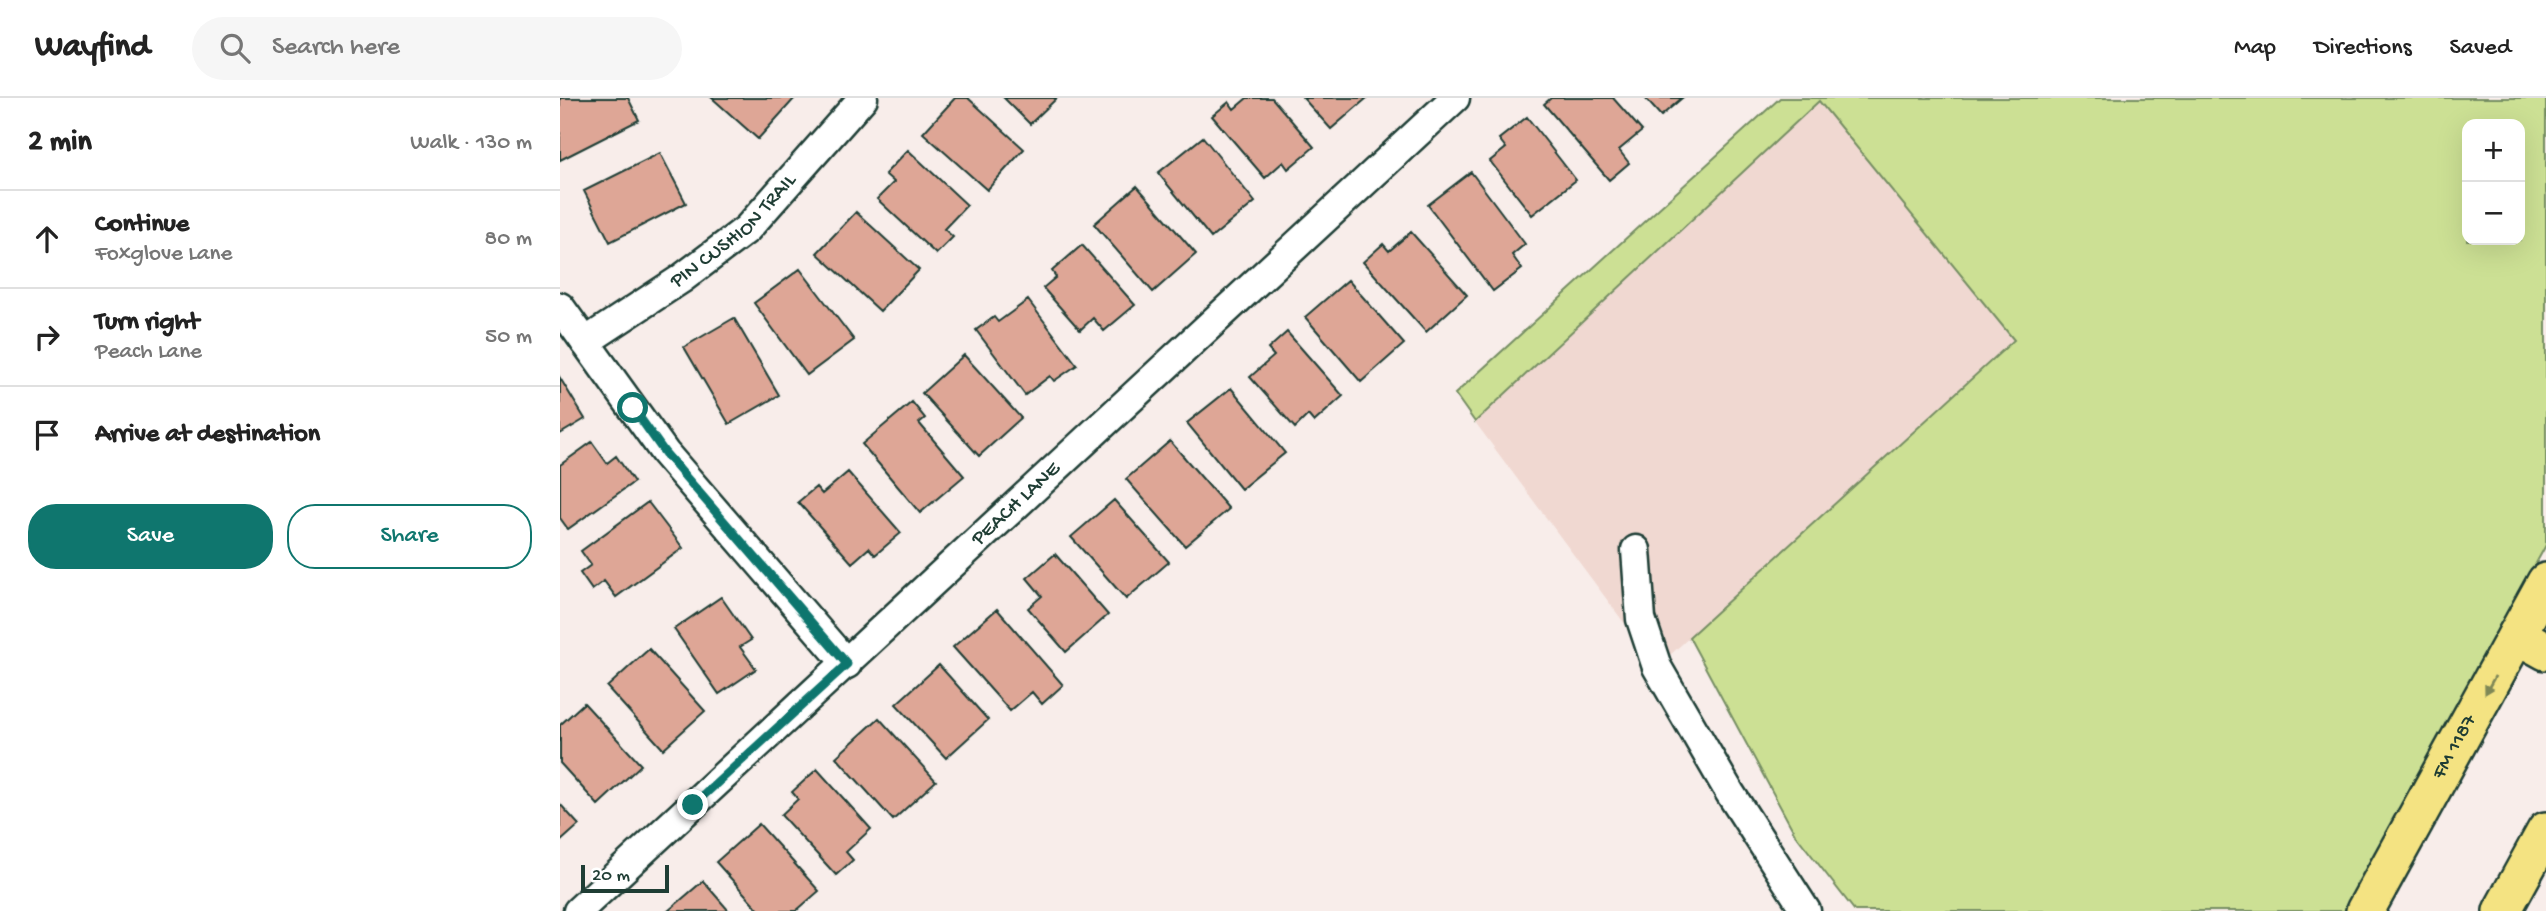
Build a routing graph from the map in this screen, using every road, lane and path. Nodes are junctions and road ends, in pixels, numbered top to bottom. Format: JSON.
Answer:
{"nodes":[{"id":1,"x":863,"y":98,"type":"edge"},
{"id":2,"x":1455,"y":98,"type":"edge"},
{"id":3,"x":560,"y":307,"type":"edge"},
{"id":4,"x":585,"y":342,"type":"junction"},
{"id":5,"x":1636,"y":550,"type":"dead end"},
{"id":6,"x":2546,"y":582,"type":"edge"},
{"id":7,"x":2531,"y":643,"type":"edge"},
{"id":8,"x":847,"y":664,"type":"junction"},
{"id":9,"x":2546,"y":831,"type":"edge"},
{"id":10,"x":578,"y":911,"type":"edge"},
{"id":11,"x":1805,"y":911,"type":"edge"},
{"id":12,"x":2365,"y":911,"type":"edge"},
{"id":13,"x":2502,"y":911,"type":"edge"}],
"edges":[{"from":1,"to":4,"type":"street","name":"PIN CUSHION TRAIL"},
{"from":2,"to":8,"type":"street","name":"PEACH LANE"},
{"from":3,"to":4,"type":"street"},
{"from":4,"to":8,"type":"street"},
{"from":5,"to":11,"type":"street"},
{"from":6,"to":7,"type":"main road","name":"FM 1187","number":"FM 1187"},
{"from":7,"to":12,"type":"main road","name":"FM 1187","number":"FM 1187","one_way":true},
{"from":8,"to":10,"type":"street","name":"PEACH LANE"},
{"from":9,"to":13,"type":"main road"}]}
